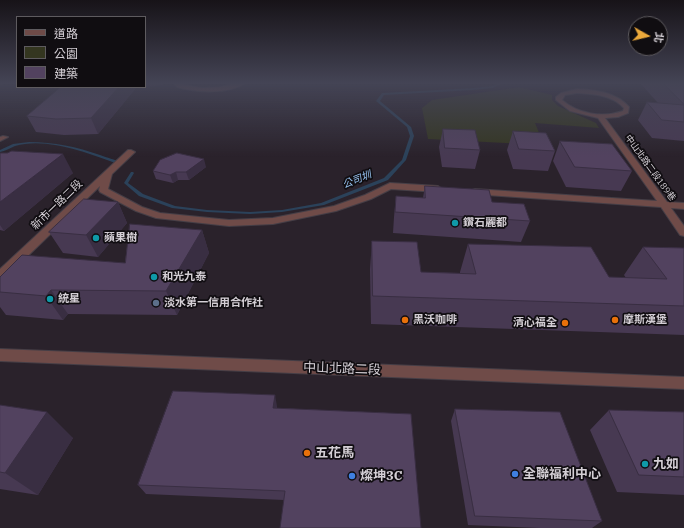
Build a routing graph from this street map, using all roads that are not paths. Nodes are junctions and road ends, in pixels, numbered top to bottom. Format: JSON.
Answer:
{"nodes":[{"id":1,"x":568,"y":108,"type":"edge"},
{"id":2,"x":627,"y":108,"type":"edge"},
{"id":3,"x":600,"y":116,"type":"junction"},
{"id":4,"x":131,"y":152,"type":"dead end"},
{"id":5,"x":109,"y":172,"type":"junction"},
{"id":6,"x":445,"y":190,"type":"edge"},
{"id":7,"x":468,"y":192,"type":"edge"},
{"id":8,"x":664,"y":205,"type":"junction"},
{"id":9,"x":684,"y":206,"type":"edge"},
{"id":10,"x":684,"y":233,"type":"edge"},
{"id":11,"x":0,"y":276,"type":"edge"},
{"id":12,"x":0,"y":354,"type":"edge"},
{"id":13,"x":684,"y":383,"type":"edge"}],
"edges":[{"from":1,"to":3,"type":"street"},
{"from":2,"to":3,"type":"street"},
{"from":3,"to":8,"type":"street","name":"中山北路二段189巷"},
{"from":4,"to":5,"type":"street","name":"新市一路二段"},
{"from":5,"to":6,"type":"street"},
{"from":5,"to":11,"type":"street","name":"新市一路二段"},
{"from":7,"to":8,"type":"street"},
{"from":8,"to":9,"type":"street"},
{"from":8,"to":10,"type":"street","name":"中山北路二段189巷"},
{"from":12,"to":13,"type":"street","name":"中山北路二段"}]}
